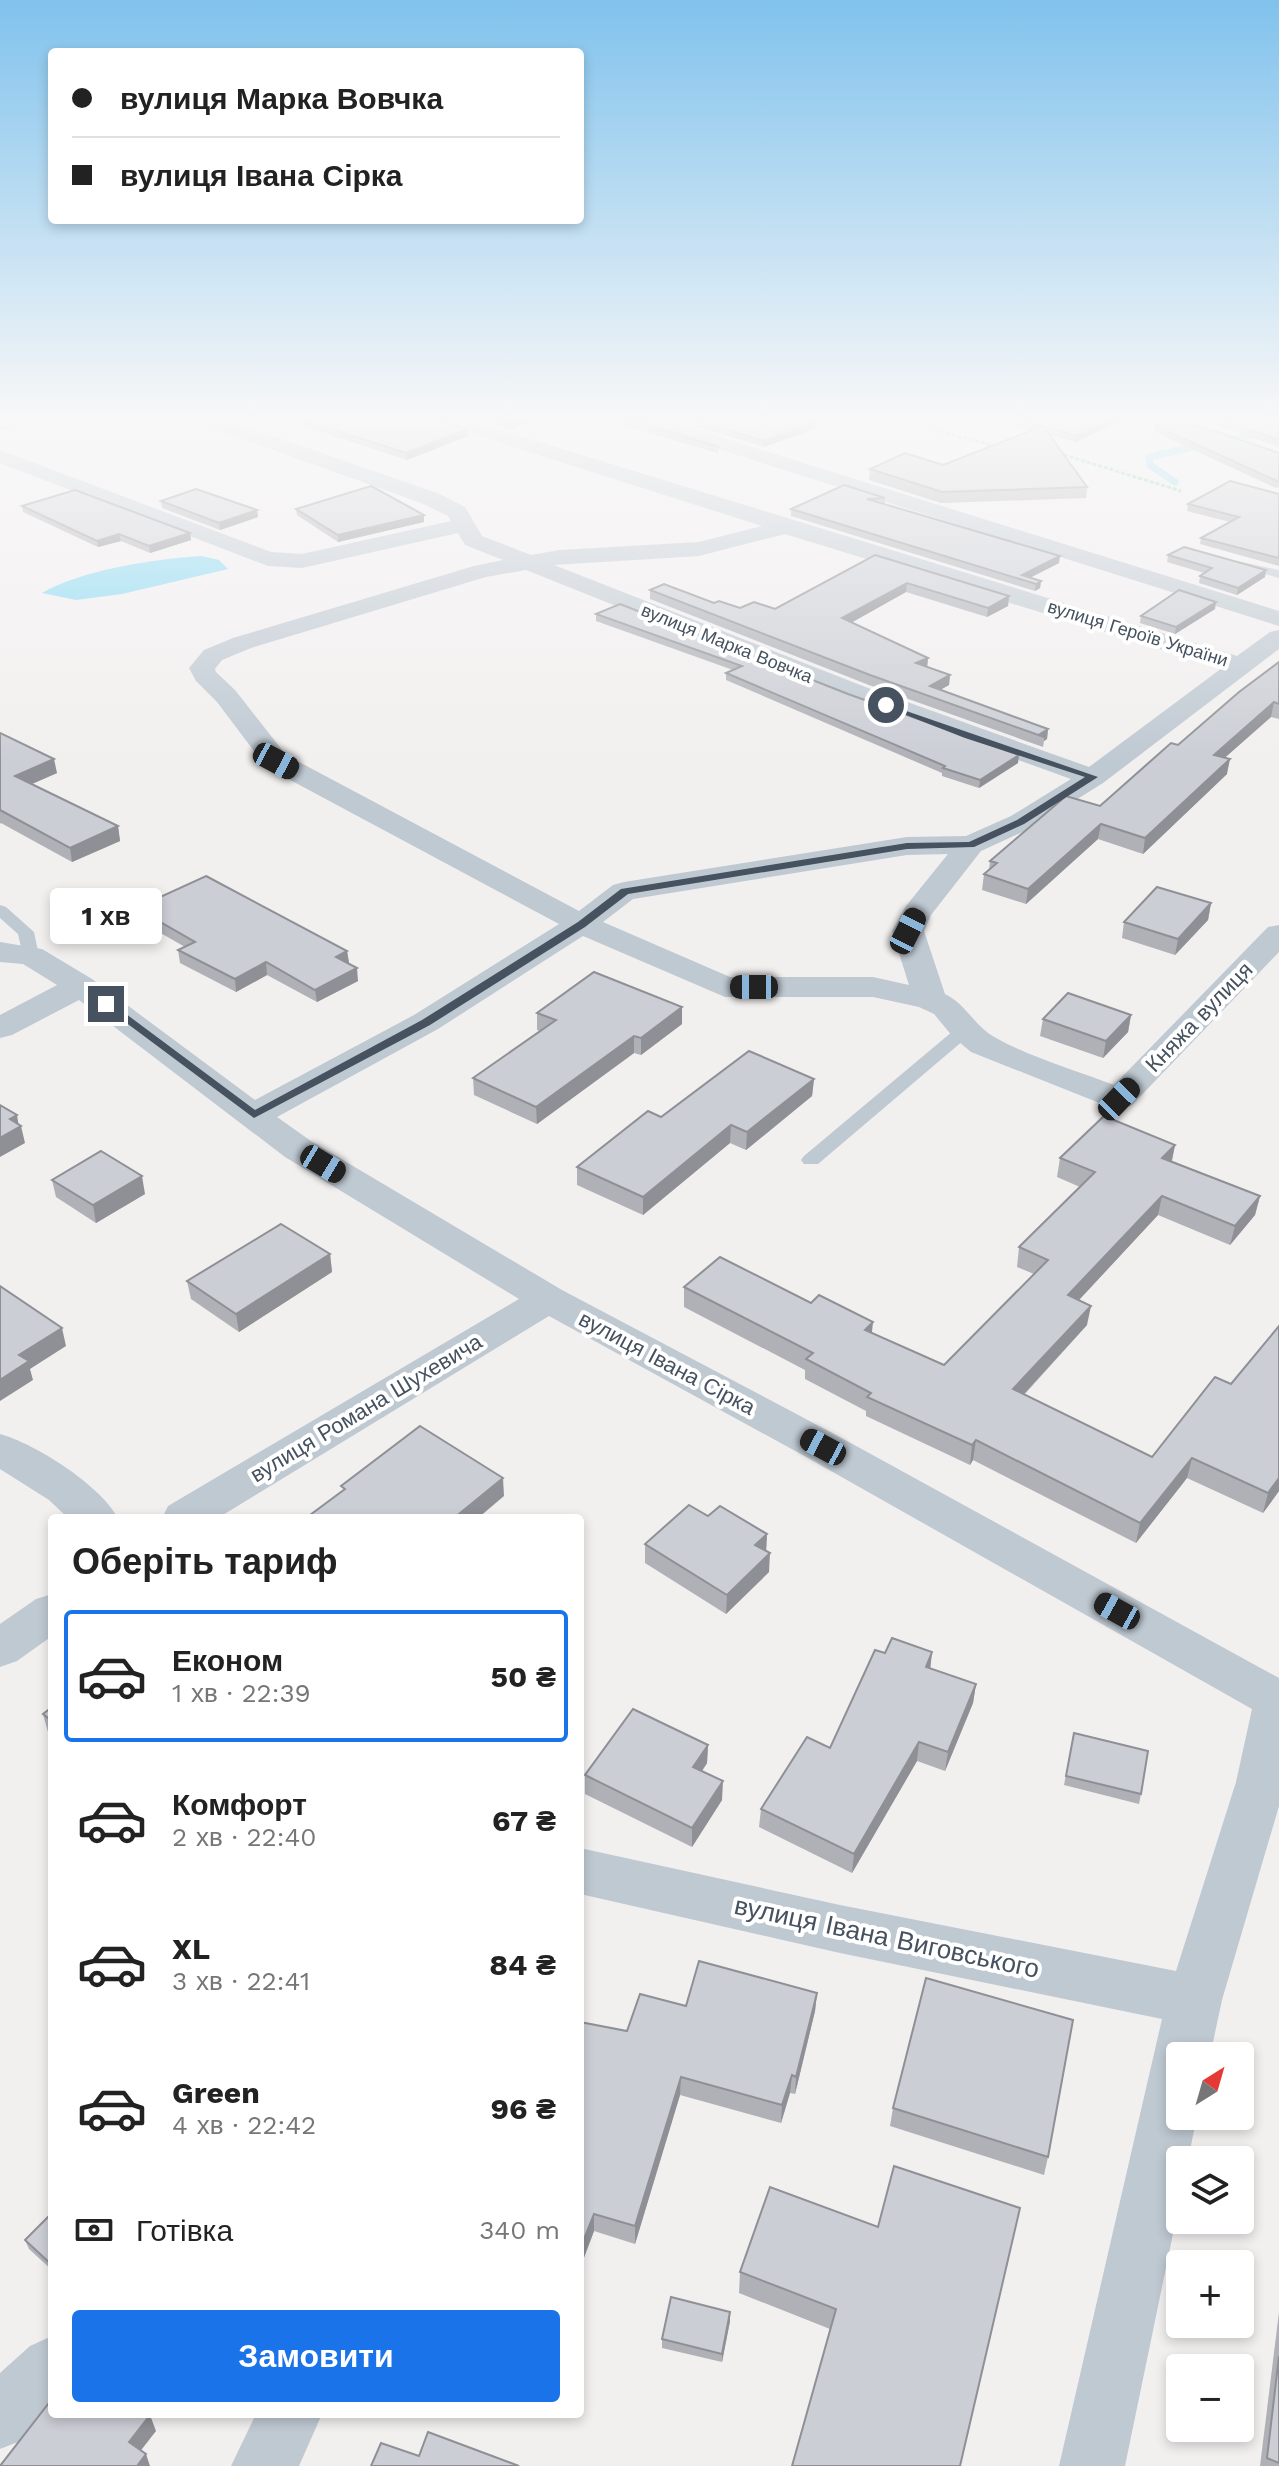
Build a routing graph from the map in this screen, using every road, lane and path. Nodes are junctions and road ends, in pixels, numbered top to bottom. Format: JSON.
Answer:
{"nodes":[{"id":1,"x":198,"y":532,"type":"edge"},
{"id":2,"x":431,"y":532,"type":"edge"},
{"id":3,"x":468,"y":532,"type":"edge"},
{"id":4,"x":766,"y":532,"type":"edge"},
{"id":5,"x":803,"y":532,"type":"edge"},
{"id":6,"x":1002,"y":532,"type":"edge"},
{"id":7,"x":1223,"y":558,"type":"edge"},
{"id":8,"x":526,"y":562,"type":"junction"},
{"id":9,"x":1279,"y":574,"type":"edge"},
{"id":10,"x":1279,"y":619,"type":"edge"},
{"id":11,"x":1279,"y":637,"type":"edge"},
{"id":12,"x":1240,"y":665,"type":"junction"},
{"id":13,"x":1093,"y":777,"type":"junction"},
{"id":14,"x":971,"y":845,"type":"junction"},
{"id":15,"x":0,"y":910,"type":"edge"},
{"id":16,"x":581,"y":924,"type":"junction"},
{"id":17,"x":1279,"y":934,"type":"edge"},
{"id":18,"x":16,"y":954,"type":"edge"},
{"id":19,"x":81,"y":986,"type":"junction"},
{"id":20,"x":930,"y":1000,"type":"junction"},
{"id":21,"x":0,"y":1028,"type":"edge"},
{"id":22,"x":965,"y":1030,"type":"junction"},
{"id":23,"x":254,"y":1115,"type":"junction"},
{"id":24,"x":811,"y":1160,"type":"dead end"},
{"id":25,"x":548,"y":1299,"type":"junction"},
{"id":26,"x":0,"y":1449,"type":"edge"},
{"id":27,"x":92,"y":1514,"type":"edge"},
{"id":28,"x":190,"y":1514,"type":"edge"},
{"id":29,"x":48,"y":1615,"type":"edge"},
{"id":30,"x":0,"y":1648,"type":"edge"},
{"id":31,"x":1278,"y":1701,"type":"edge"},
{"id":32,"x":584,"y":1872,"type":"edge"},
{"id":33,"x":1194,"y":2000,"type":"junction"},
{"id":34,"x":1185,"y":2042,"type":"edge"},
{"id":35,"x":1166,"y":2127,"type":"edge"},
{"id":36,"x":48,"y":2372,"type":"edge"},
{"id":37,"x":0,"y":2417,"type":"edge"},
{"id":38,"x":288,"y":2418,"type":"edge"},
{"id":39,"x":264,"y":2466,"type":"edge"},
{"id":40,"x":1092,"y":2466,"type":"edge"}],
"edges":[{"from":1,"to":2,"type":"street"},
{"from":3,"to":8,"type":"street","name":"вулиця Марка Вовчка"},
{"from":4,"to":8,"type":"street"},
{"from":5,"to":12,"type":"street","name":"вулиця Героїв України"},
{"from":6,"to":10,"type":"street"},
{"from":7,"to":9,"type":"lane"},
{"from":8,"to":13,"type":"street","name":"вулиця Марка Вовчка"},
{"from":8,"to":16,"type":"street"},
{"from":11,"to":12,"type":"street"},
{"from":12,"to":13,"type":"street"},
{"from":13,"to":14,"type":"street"},
{"from":14,"to":16,"type":"street"},
{"from":14,"to":20,"type":"street"},
{"from":15,"to":18,"type":"lane"},
{"from":16,"to":20,"type":"street"},
{"from":16,"to":23,"type":"street"},
{"from":17,"to":22,"type":"street","name":"Княжа вулиця"},
{"from":18,"to":19,"type":"street","name":"вулиця Івана Сірка"},
{"from":19,"to":21,"type":"street"},
{"from":19,"to":23,"type":"street","name":"вулиця Івана Сірка"},
{"from":20,"to":22,"type":"street"},
{"from":22,"to":24,"type":"lane"},
{"from":23,"to":25,"type":"street","name":"вулиця Івана Сірка"},
{"from":25,"to":28,"type":"street","name":"вулиця Романа Шухевича"},
{"from":25,"to":31,"type":"street","name":"вулиця Івана Сірка"},
{"from":26,"to":27,"type":"street"},
{"from":29,"to":30,"type":"street"},
{"from":31,"to":33,"type":"street"},
{"from":32,"to":33,"type":"street","name":"вулиця Івана Виговського"},
{"from":33,"to":34,"type":"street"},
{"from":35,"to":40,"type":"street"},
{"from":36,"to":37,"type":"street"},
{"from":38,"to":39,"type":"street"}]}
